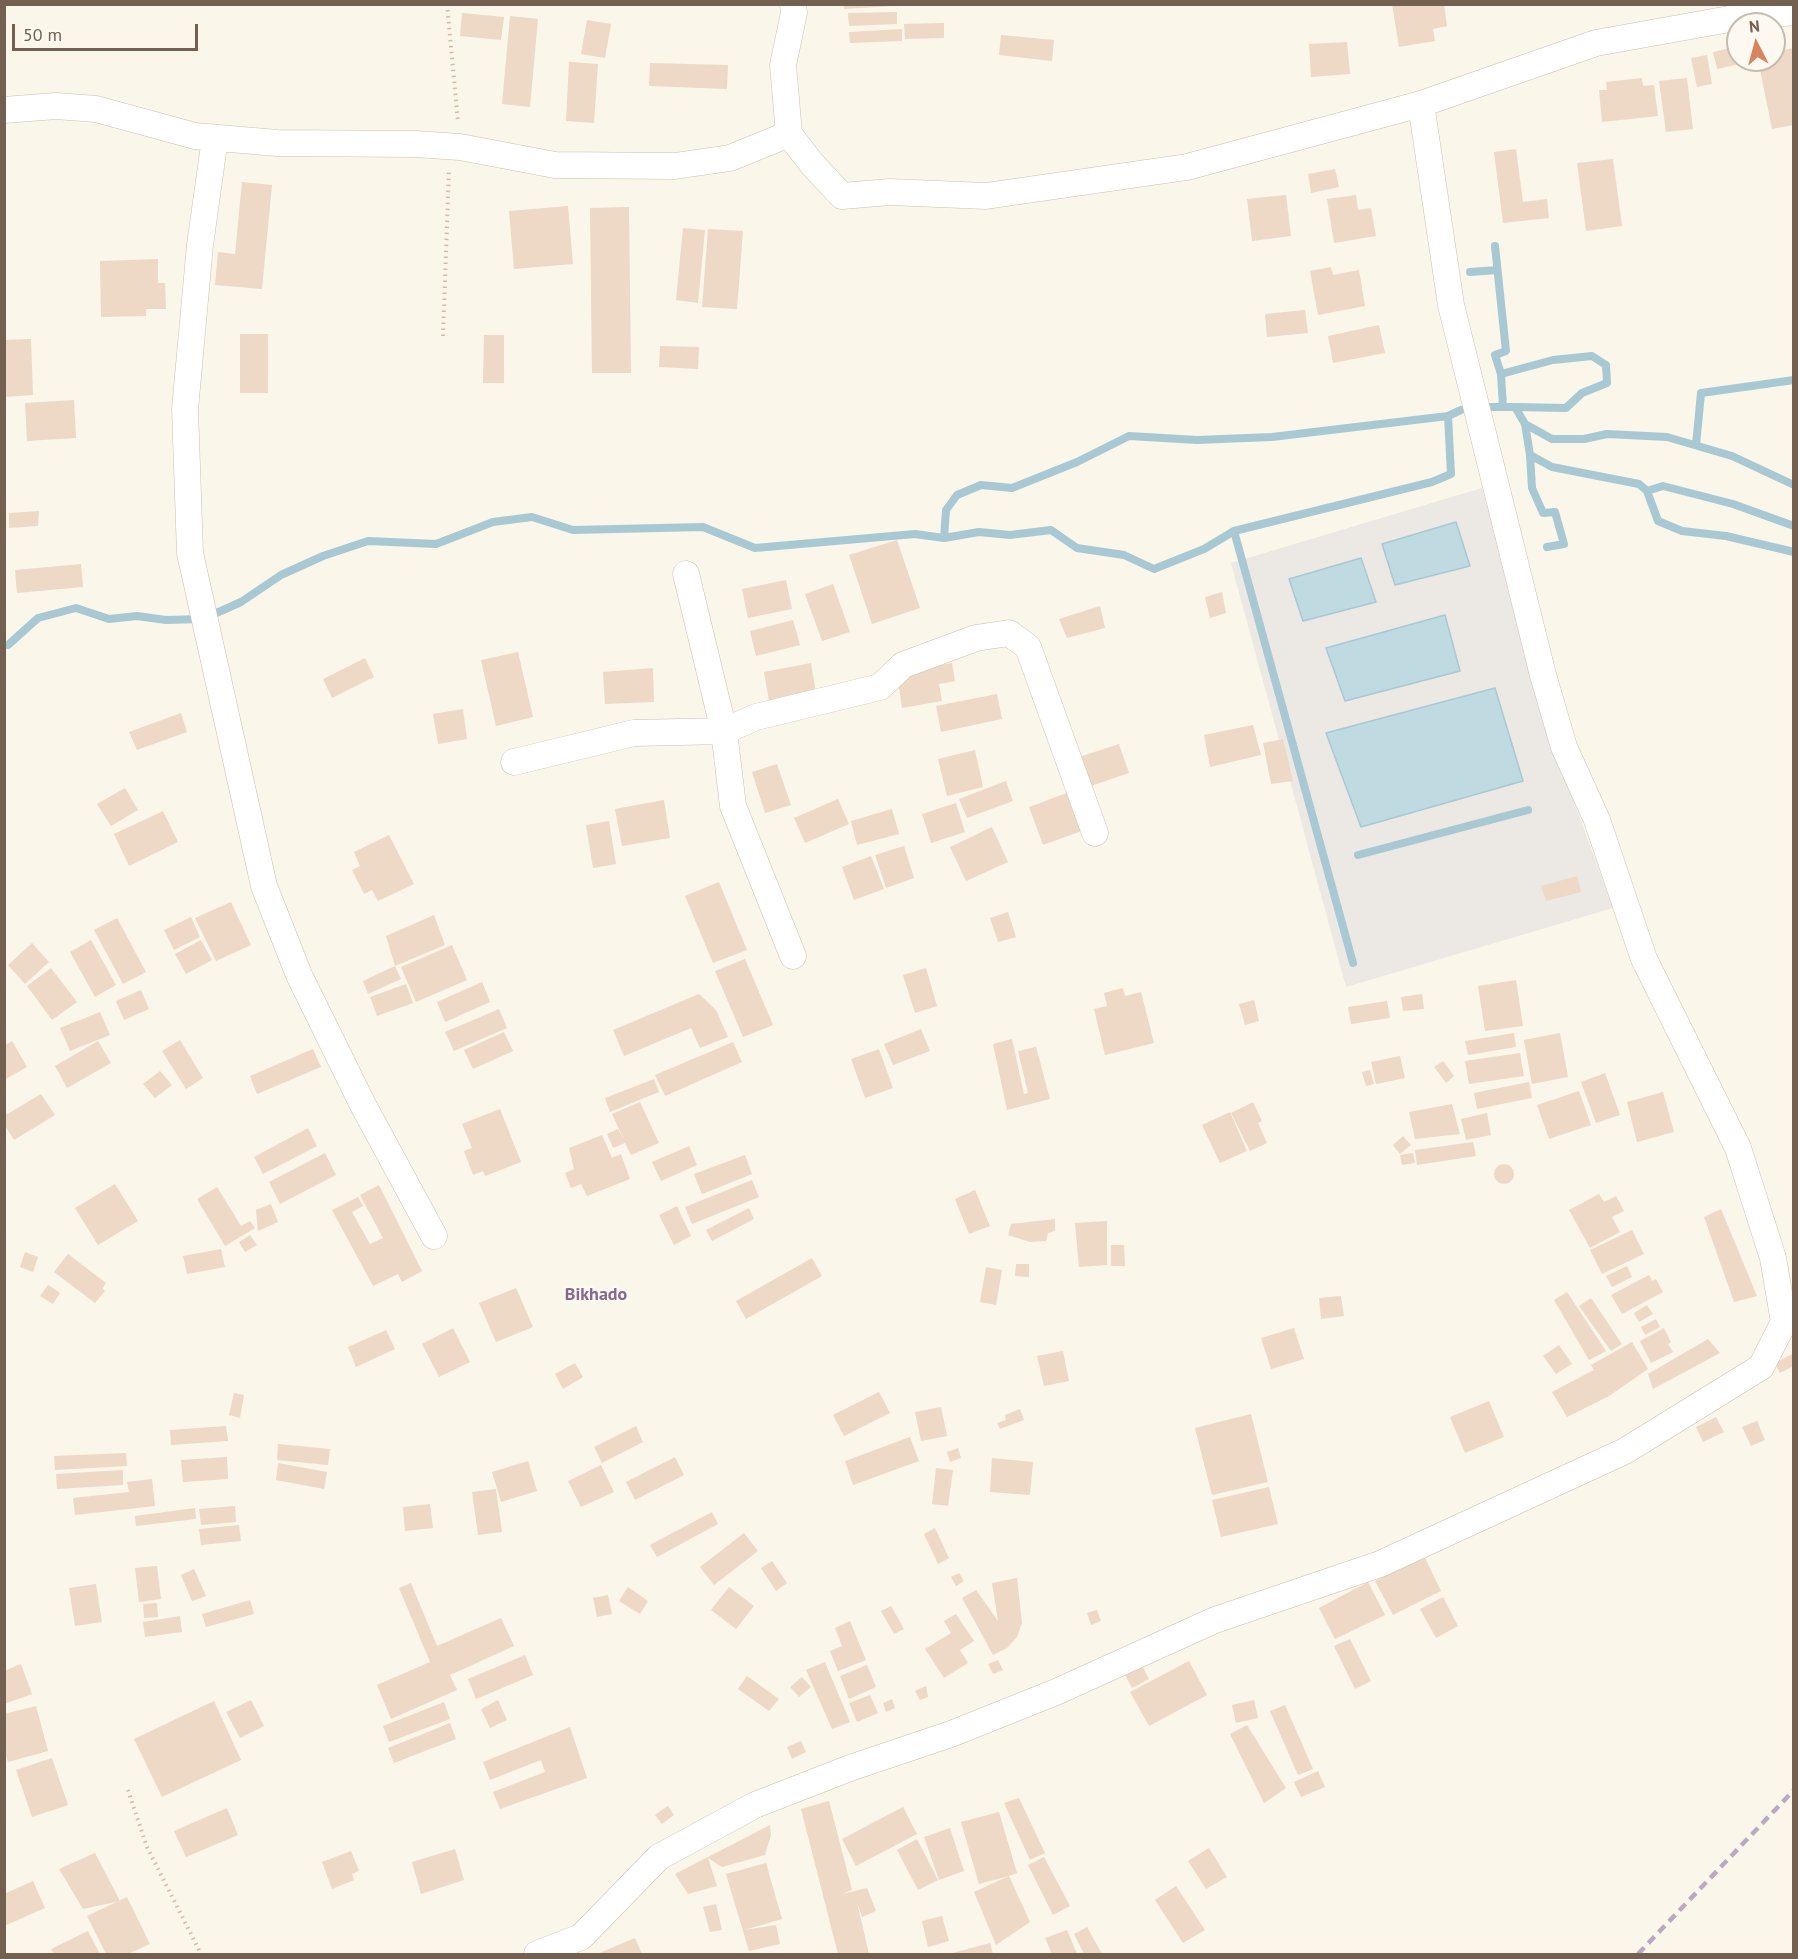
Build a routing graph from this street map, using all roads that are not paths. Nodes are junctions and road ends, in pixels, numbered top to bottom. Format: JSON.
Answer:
{"nodes":[{"id":1,"x":794,"y":4,"type":"edge"},
{"id":2,"x":1794,"y":12,"type":"edge"},
{"id":3,"x":1421,"y":104,"type":"junction"},
{"id":4,"x":4,"y":110,"type":"edge"},
{"id":5,"x":789,"y":134,"type":"junction"},
{"id":6,"x":215,"y":138,"type":"junction"},
{"id":7,"x":686,"y":574,"type":"dead end"},
{"id":8,"x":724,"y":731,"type":"junction"},
{"id":9,"x":514,"y":762,"type":"dead end"},
{"id":10,"x":1095,"y":832,"type":"dead end"},
{"id":11,"x":793,"y":956,"type":"dead end"},
{"id":12,"x":434,"y":1236,"type":"dead end"},
{"id":13,"x":537,"y":1954,"type":"edge"}],
"edges":[{"from":1,"to":5,"type":"street"},
{"from":2,"to":3,"type":"street"},
{"from":3,"to":5,"type":"street"},
{"from":3,"to":13,"type":"street"},
{"from":4,"to":6,"type":"street"},
{"from":5,"to":6,"type":"street"},
{"from":6,"to":12,"type":"street"},
{"from":7,"to":8,"type":"street"},
{"from":8,"to":9,"type":"street"},
{"from":8,"to":10,"type":"street"},
{"from":8,"to":11,"type":"street"}]}
